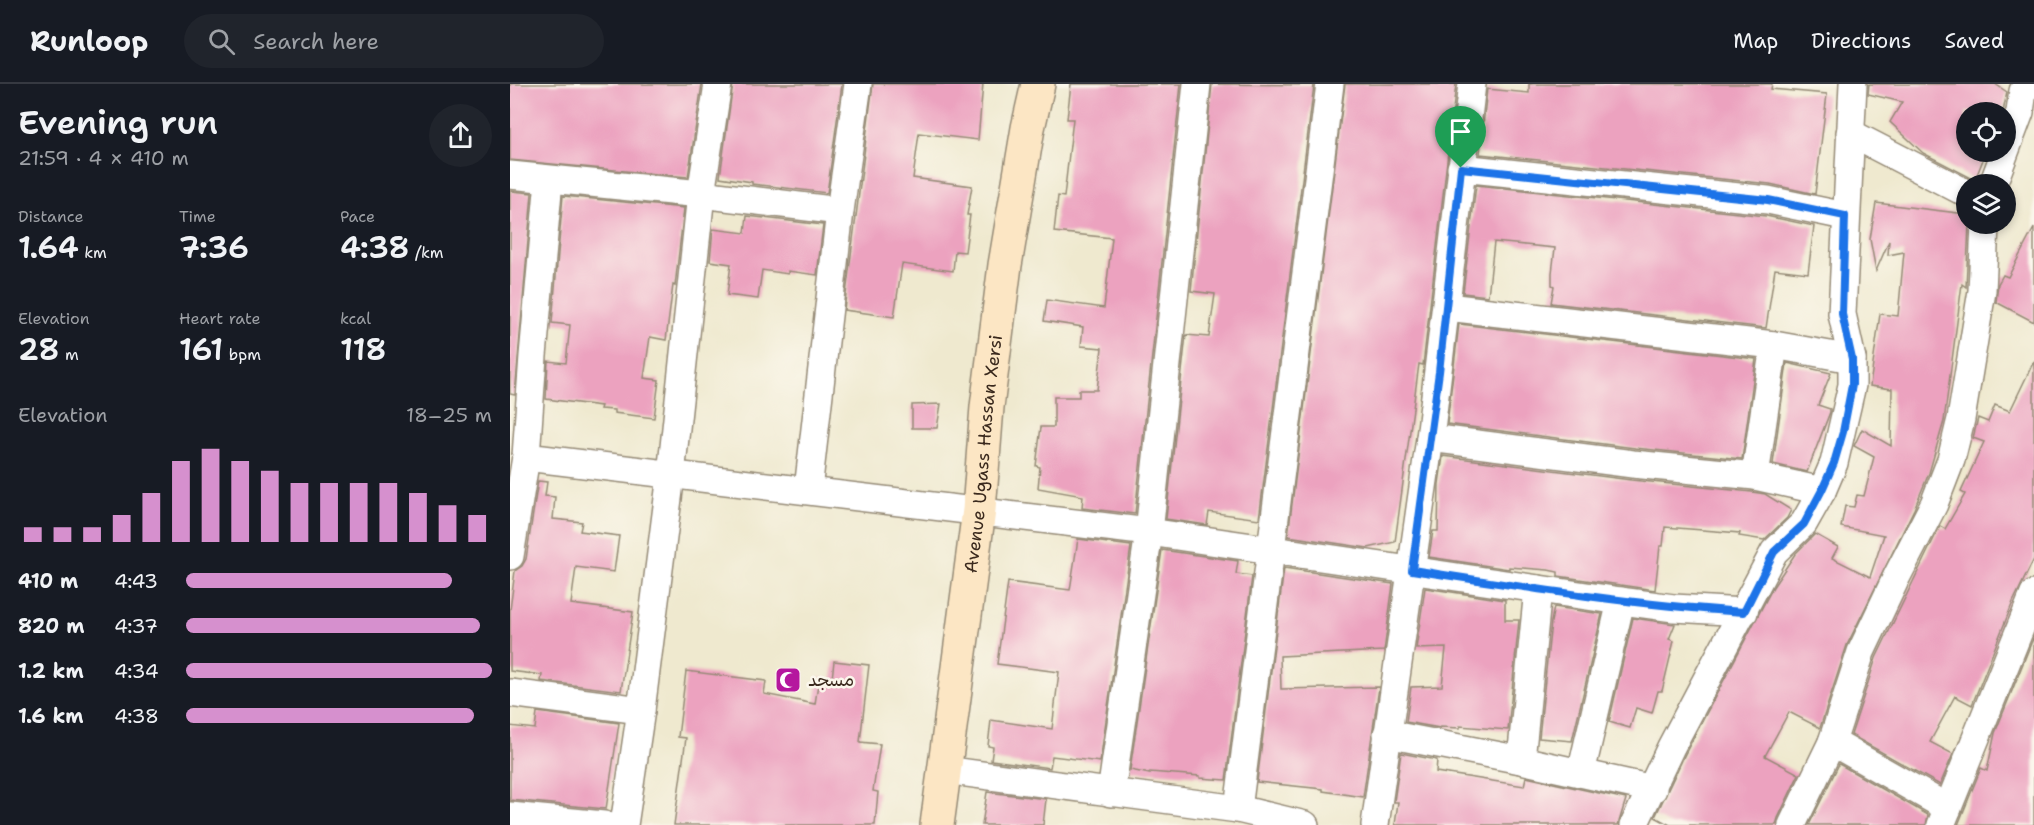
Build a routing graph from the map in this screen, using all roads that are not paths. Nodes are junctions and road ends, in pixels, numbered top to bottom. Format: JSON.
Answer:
{"nodes":[{"id":1,"x":718,"y":84,"type":"edge"},
{"id":2,"x":858,"y":84,"type":"edge"},
{"id":3,"x":1038,"y":84,"type":"edge"},
{"id":4,"x":1197,"y":84,"type":"edge"},
{"id":5,"x":1330,"y":84,"type":"edge"},
{"id":6,"x":1472,"y":84,"type":"edge"},
{"id":7,"x":2028,"y":84,"type":"edge"},
{"id":8,"x":1848,"y":85,"type":"edge"},
{"id":9,"x":1850,"y":133,"type":"junction"},
{"id":10,"x":2024,"y":134,"type":"edge"},
{"id":11,"x":1461,"y":168,"type":"junction"},
{"id":12,"x":1999,"y":174,"type":"edge"},
{"id":13,"x":510,"y":175,"type":"edge"},
{"id":14,"x":549,"y":180,"type":"junction"},
{"id":15,"x":1956,"y":188,"type":"edge"},
{"id":16,"x":701,"y":194,"type":"junction"},
{"id":17,"x":840,"y":212,"type":"junction"},
{"id":18,"x":1845,"y":216,"type":"junction"},
{"id":19,"x":1985,"y":234,"type":"edge"},
{"id":20,"x":1447,"y":307,"type":"junction"},
{"id":21,"x":1774,"y":345,"type":"junction"},
{"id":22,"x":1852,"y":359,"type":"junction"},
{"id":23,"x":1430,"y":438,"type":"junction"},
{"id":24,"x":526,"y":457,"type":"junction"},
{"id":25,"x":671,"y":475,"type":"junction"},
{"id":26,"x":1755,"y":476,"type":"junction"},
{"id":27,"x":808,"y":490,"type":"junction"},
{"id":28,"x":1822,"y":490,"type":"junction"},
{"id":29,"x":979,"y":510,"type":"junction"},
{"id":30,"x":1149,"y":532,"type":"junction"},
{"id":31,"x":1271,"y":548,"type":"junction"},
{"id":32,"x":510,"y":556,"type":"edge"},
{"id":33,"x":1412,"y":570,"type":"junction"},
{"id":34,"x":1538,"y":589,"type":"junction"},
{"id":35,"x":2034,"y":594,"type":"edge"},
{"id":36,"x":1621,"y":601,"type":"junction"},
{"id":37,"x":1744,"y":612,"type":"junction"},
{"id":38,"x":510,"y":693,"type":"edge"},
{"id":39,"x":641,"y":710,"type":"junction"},
{"id":40,"x":1387,"y":734,"type":"junction"},
{"id":41,"x":1832,"y":742,"type":"junction"},
{"id":42,"x":1521,"y":760,"type":"junction"},
{"id":43,"x":944,"y":770,"type":"junction"},
{"id":44,"x":1581,"y":773,"type":"junction"},
{"id":45,"x":1653,"y":789,"type":"junction"},
{"id":46,"x":1111,"y":794,"type":"junction"},
{"id":47,"x":1238,"y":809,"type":"junction"},
{"id":48,"x":510,"y":816,"type":"edge"},
{"id":49,"x":1945,"y":817,"type":"edge"},
{"id":50,"x":604,"y":825,"type":"edge"},
{"id":51,"x":624,"y":825,"type":"edge"},
{"id":52,"x":937,"y":825,"type":"edge"},
{"id":53,"x":1305,"y":825,"type":"edge"},
{"id":54,"x":1375,"y":825,"type":"edge"},
{"id":55,"x":1634,"y":825,"type":"edge"},
{"id":56,"x":1792,"y":825,"type":"edge"}],
"edges":[{"from":1,"to":16,"type":"street"},
{"from":2,"to":17,"type":"street"},
{"from":3,"to":29,"type":"main road","name":"Avenue Ugass Hassan Xersi"},
{"from":4,"to":30,"type":"street"},
{"from":5,"to":31,"type":"street"},
{"from":6,"to":11,"type":"street"},
{"from":7,"to":10,"type":"street"},
{"from":8,"to":9,"type":"street"},
{"from":9,"to":15,"type":"street"},
{"from":9,"to":18,"type":"street"},
{"from":10,"to":12,"type":"street"},
{"from":11,"to":18,"type":"street"},
{"from":11,"to":20,"type":"street"},
{"from":13,"to":14,"type":"street"},
{"from":14,"to":16,"type":"street"},
{"from":14,"to":24,"type":"street"},
{"from":16,"to":17,"type":"street"},
{"from":16,"to":25,"type":"street"},
{"from":17,"to":27,"type":"street"},
{"from":18,"to":22,"type":"street"},
{"from":19,"to":41,"type":"street"},
{"from":20,"to":21,"type":"street"},
{"from":20,"to":23,"type":"street"},
{"from":21,"to":22,"type":"street"},
{"from":21,"to":26,"type":"street"},
{"from":22,"to":28,"type":"street"},
{"from":23,"to":26,"type":"street"},
{"from":23,"to":33,"type":"street"},
{"from":24,"to":25,"type":"street"},
{"from":24,"to":32,"type":"street"},
{"from":25,"to":27,"type":"street"},
{"from":25,"to":39,"type":"street"},
{"from":26,"to":28,"type":"street"},
{"from":27,"to":29,"type":"street"},
{"from":28,"to":37,"type":"street"},
{"from":29,"to":30,"type":"street"},
{"from":29,"to":43,"type":"main road","name":"Avenue Ugass Hassan Xersi"},
{"from":30,"to":31,"type":"street"},
{"from":30,"to":46,"type":"street"},
{"from":31,"to":33,"type":"street"},
{"from":31,"to":47,"type":"street"},
{"from":33,"to":34,"type":"street"},
{"from":33,"to":40,"type":"street"},
{"from":34,"to":36,"type":"street"},
{"from":34,"to":42,"type":"street"},
{"from":35,"to":49,"type":"street"},
{"from":36,"to":37,"type":"street"},
{"from":36,"to":44,"type":"street"},
{"from":37,"to":45,"type":"street"},
{"from":38,"to":39,"type":"street"},
{"from":39,"to":51,"type":"street"},
{"from":40,"to":42,"type":"street"},
{"from":40,"to":54,"type":"street"},
{"from":41,"to":49,"type":"street"},
{"from":41,"to":56,"type":"street"},
{"from":42,"to":44,"type":"street"},
{"from":43,"to":46,"type":"street"},
{"from":43,"to":52,"type":"main road","name":"Avenue Ugass Hassan Xersi"},
{"from":44,"to":45,"type":"street"},
{"from":45,"to":55,"type":"street"},
{"from":46,"to":47,"type":"street"},
{"from":47,"to":53,"type":"street"},
{"from":48,"to":50,"type":"street"}]}
